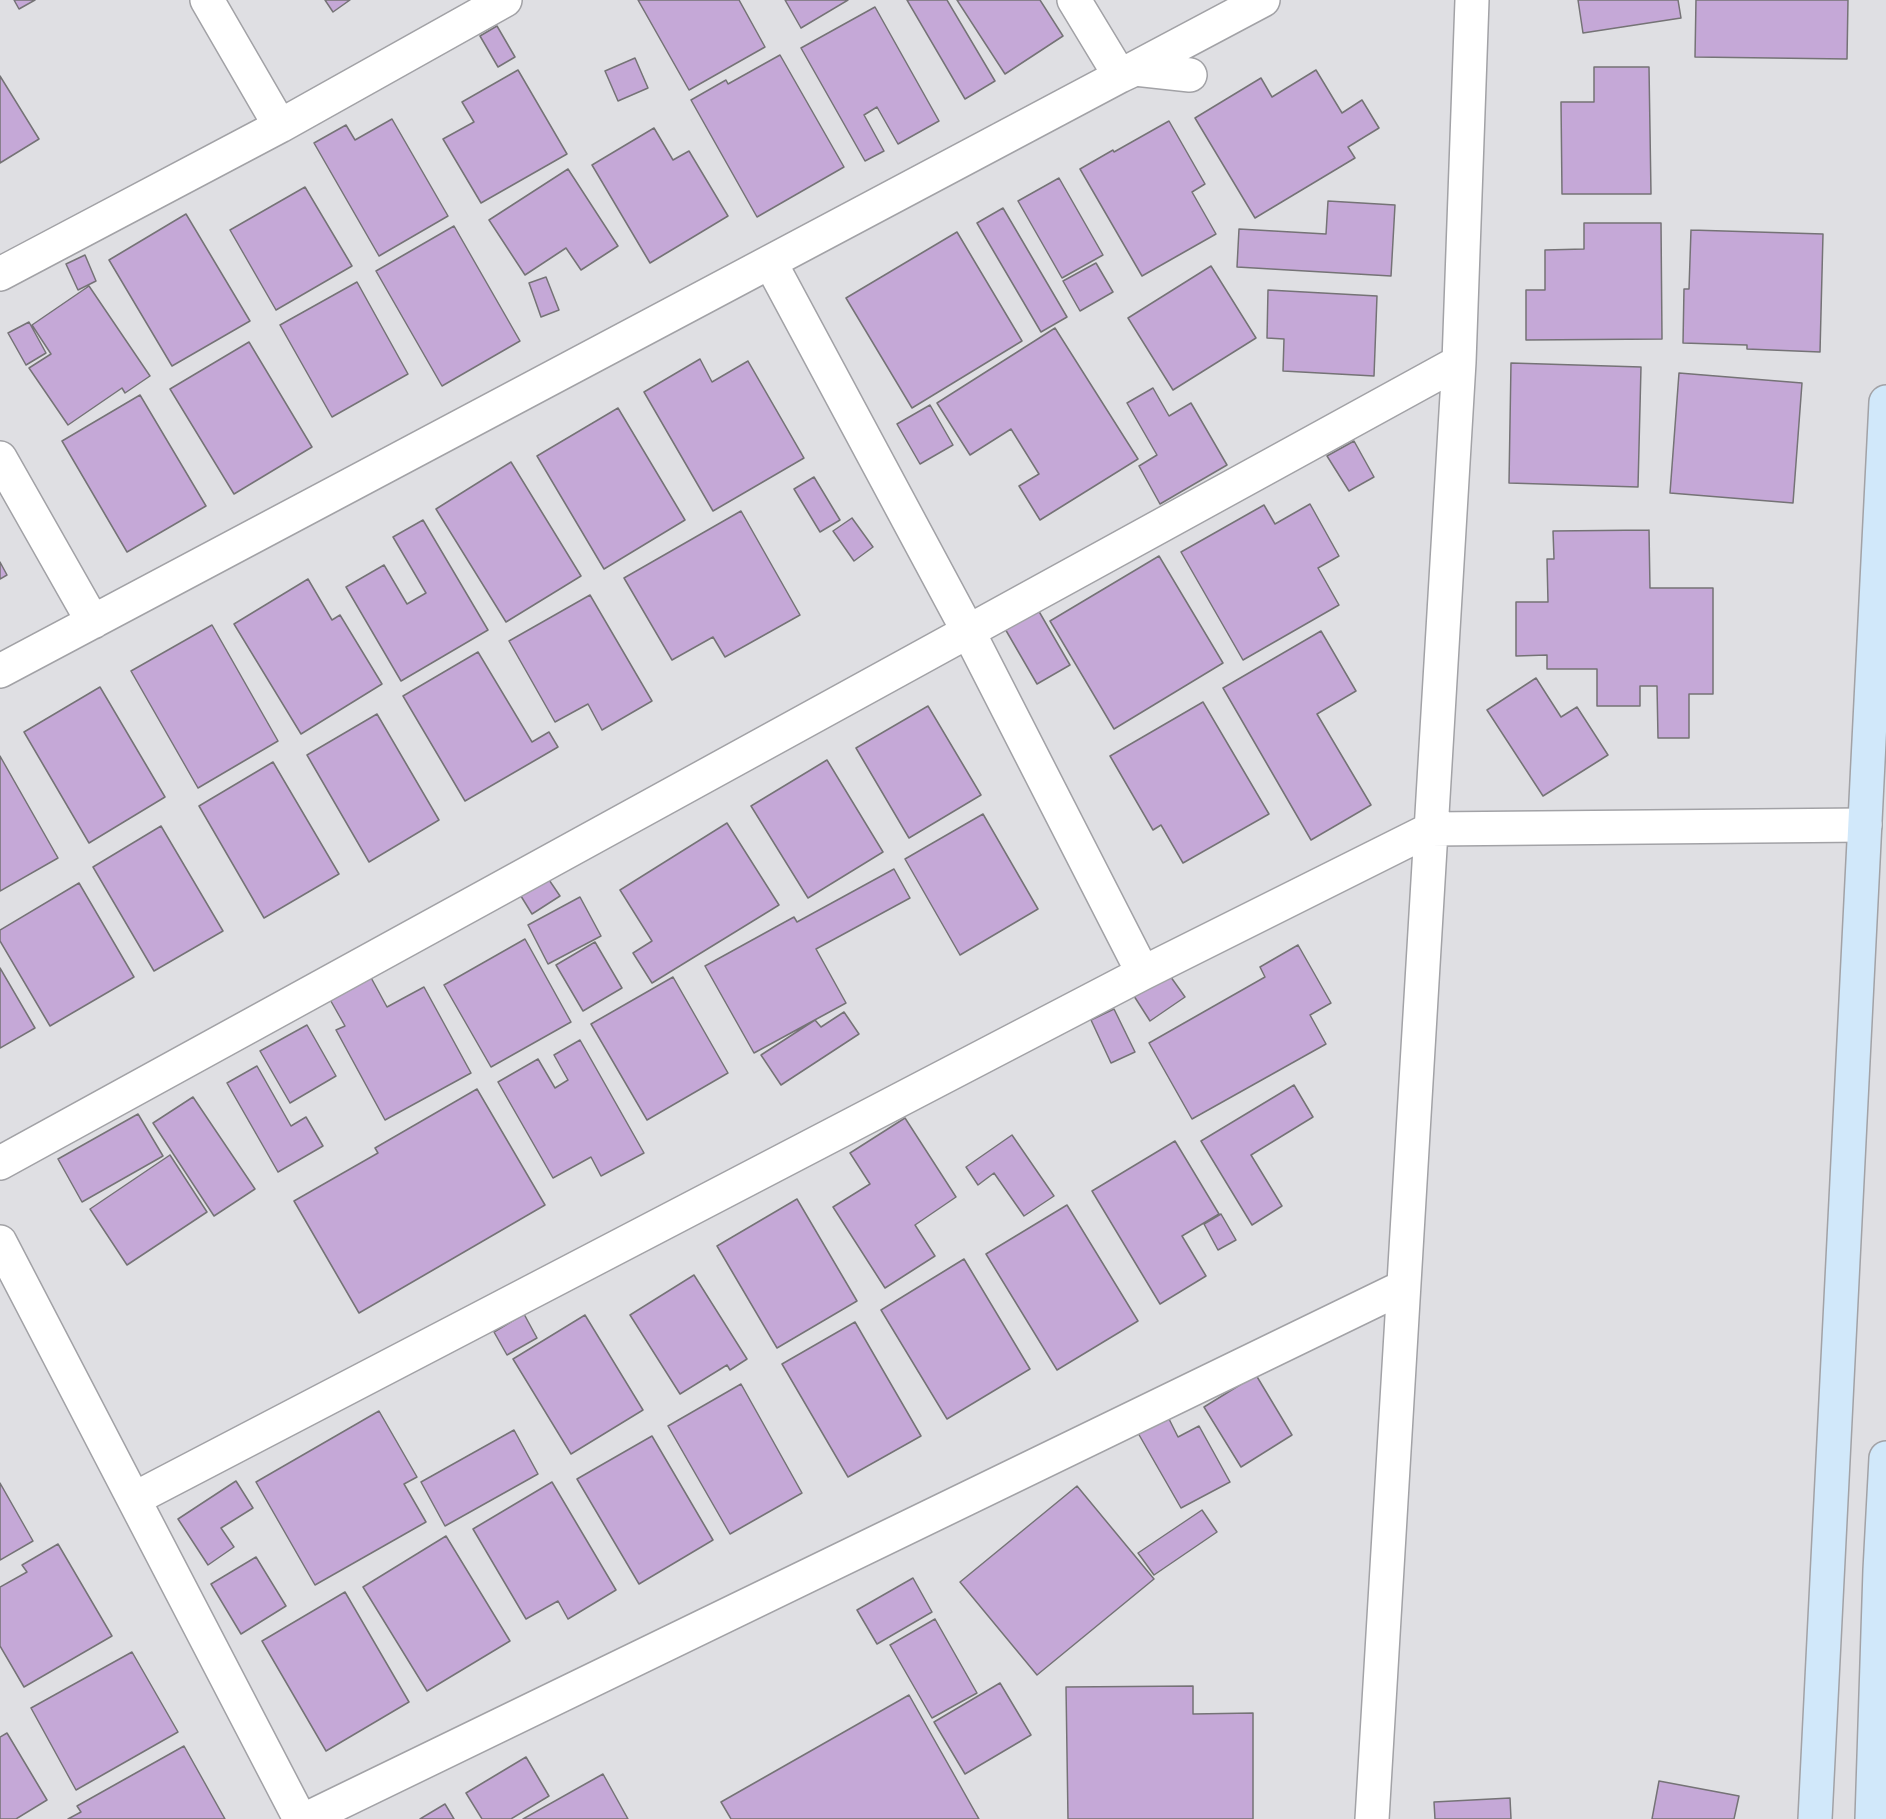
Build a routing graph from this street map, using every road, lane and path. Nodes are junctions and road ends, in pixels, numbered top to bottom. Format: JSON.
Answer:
{"nodes":[{"id":1,"x":207,"y":0,"type":"edge"},
{"id":2,"x":505,"y":0,"type":"edge"},
{"id":3,"x":1074,"y":0,"type":"edge"},
{"id":4,"x":1263,"y":0,"type":"edge"},
{"id":5,"x":1472,"y":0,"type":"edge"},
{"id":6,"x":1190,"y":75,"type":"dead end"},
{"id":7,"x":1120,"y":76,"type":"junction"},
{"id":8,"x":280,"y":126,"type":"junction"},
{"id":9,"x":770,"y":262,"type":"junction"},
{"id":10,"x":0,"y":274,"type":"edge"},
{"id":11,"x":1459,"y":362,"type":"junction"},
{"id":12,"x":1886,"y":402,"type":"edge"},
{"id":13,"x":0,"y":458,"type":"edge"},
{"id":14,"x":93,"y":622,"type":"junction"},
{"id":15,"x":968,"y":631,"type":"junction"},
{"id":16,"x":0,"y":671,"type":"edge"},
{"id":17,"x":1865,"y":825,"type":"junction"},
{"id":18,"x":1431,"y":828,"type":"junction"},
{"id":19,"x":1143,"y":973,"type":"junction"},
{"id":20,"x":0,"y":1163,"type":"edge"},
{"id":21,"x":0,"y":1242,"type":"edge"},
{"id":22,"x":1403,"y":1287,"type":"junction"},
{"id":23,"x":1886,"y":1458,"type":"edge"},
{"id":24,"x":134,"y":1498,"type":"junction"},
{"id":25,"x":1883,"y":1570,"type":"edge"},
{"id":26,"x":300,"y":1819,"type":"edge"},
{"id":27,"x":306,"y":1819,"type":"edge"},
{"id":28,"x":1372,"y":1819,"type":"edge"},
{"id":29,"x":1815,"y":1819,"type":"edge"},
{"id":30,"x":1872,"y":1819,"type":"edge"}],
"edges":[{"from":1,"to":8,"type":"street"},
{"from":2,"to":8,"type":"street"},
{"from":3,"to":7,"type":"street"},
{"from":4,"to":7,"type":"street"},
{"from":5,"to":11,"type":"street"},
{"from":6,"to":7,"type":"street"},
{"from":7,"to":9,"type":"street"},
{"from":8,"to":10,"type":"street"},
{"from":9,"to":14,"type":"street"},
{"from":9,"to":15,"type":"street"},
{"from":11,"to":15,"type":"street"},
{"from":11,"to":18,"type":"street"},
{"from":12,"to":17,"type":"street"},
{"from":13,"to":14,"type":"street"},
{"from":14,"to":16,"type":"street"},
{"from":15,"to":19,"type":"street"},
{"from":15,"to":20,"type":"street"},
{"from":17,"to":18,"type":"street"},
{"from":17,"to":29,"type":"street"},
{"from":18,"to":19,"type":"street"},
{"from":18,"to":22,"type":"street"},
{"from":19,"to":24,"type":"street"},
{"from":21,"to":24,"type":"street"},
{"from":22,"to":27,"type":"street"},
{"from":22,"to":28,"type":"street"},
{"from":23,"to":25,"type":"street"},
{"from":24,"to":26,"type":"street"},
{"from":25,"to":30,"type":"street"}]}
